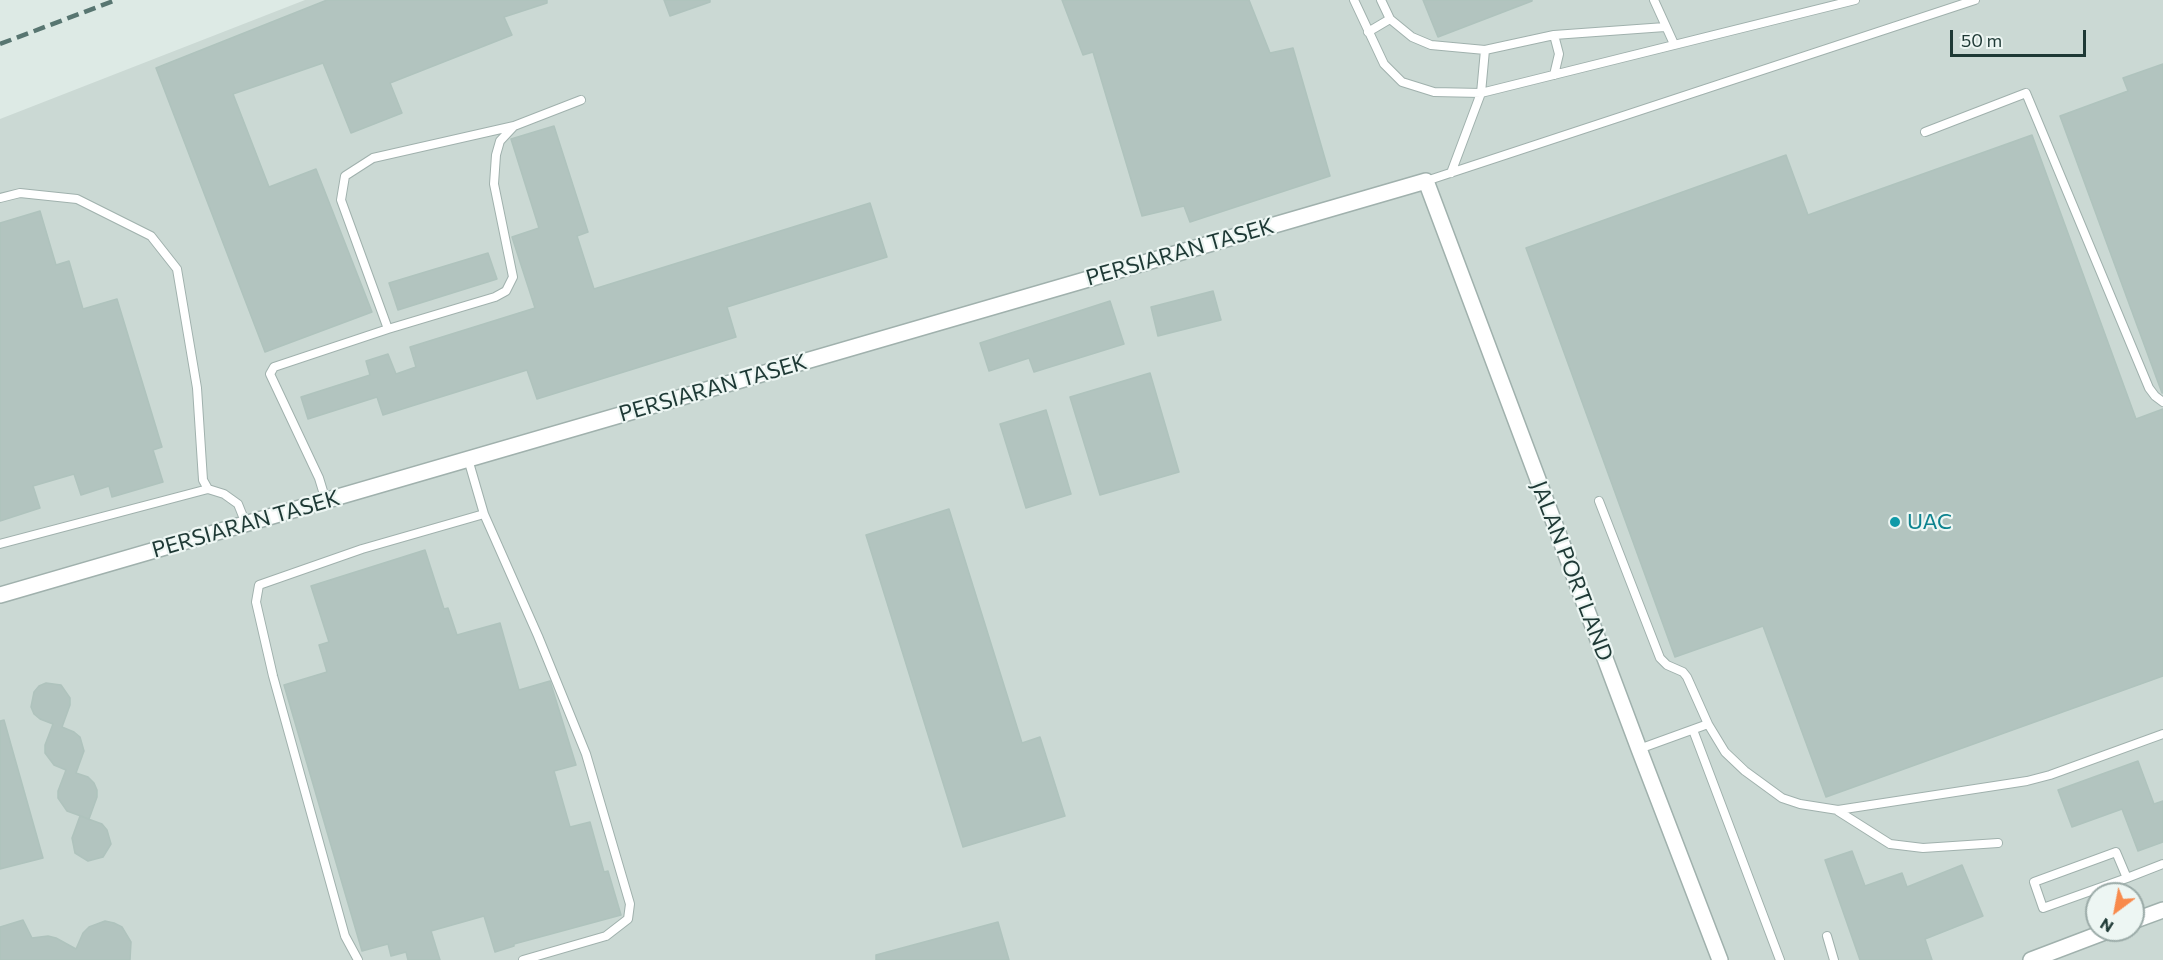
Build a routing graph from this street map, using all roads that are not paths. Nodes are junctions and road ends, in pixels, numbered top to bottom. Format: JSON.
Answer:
{"nodes":[{"id":1,"x":1354,"y":0,"type":"edge"},
{"id":2,"x":1381,"y":0,"type":"edge"},
{"id":3,"x":1654,"y":0,"type":"edge"},
{"id":4,"x":1855,"y":0,"type":"edge"},
{"id":5,"x":1975,"y":0,"type":"edge"},
{"id":6,"x":1390,"y":19,"type":"junction"},
{"id":7,"x":1665,"y":27,"type":"junction"},
{"id":8,"x":1368,"y":32,"type":"junction"},
{"id":9,"x":1554,"y":35,"type":"junction"},
{"id":10,"x":1674,"y":44,"type":"junction"},
{"id":11,"x":1485,"y":50,"type":"junction"},
{"id":12,"x":1554,"y":75,"type":"junction"},
{"id":13,"x":1481,"y":93,"type":"junction"},
{"id":14,"x":581,"y":100,"type":"dead end"},
{"id":15,"x":514,"y":126,"type":"junction"},
{"id":16,"x":1925,"y":132,"type":"dead end"},
{"id":17,"x":1451,"y":173,"type":"junction"},
{"id":18,"x":1426,"y":181,"type":"junction"},
{"id":19,"x":0,"y":198,"type":"edge"},
{"id":20,"x":388,"y":329,"type":"junction"},
{"id":21,"x":2163,"y":402,"type":"edge"},
{"id":22,"x":468,"y":459,"type":"junction"},
{"id":23,"x":208,"y":489,"type":"junction"},
{"id":24,"x":326,"y":501,"type":"junction"},
{"id":25,"x":1599,"y":501,"type":"dead end"},
{"id":26,"x":484,"y":514,"type":"junction"},
{"id":27,"x":246,"y":524,"type":"junction"},
{"id":28,"x":0,"y":544,"type":"edge"},
{"id":29,"x":0,"y":595,"type":"edge"},
{"id":30,"x":1708,"y":724,"type":"junction"},
{"id":31,"x":1693,"y":730,"type":"junction"},
{"id":32,"x":2163,"y":734,"type":"edge"},
{"id":33,"x":1639,"y":749,"type":"junction"},
{"id":34,"x":1838,"y":810,"type":"junction"},
{"id":35,"x":1998,"y":843,"type":"dead end"},
{"id":36,"x":2163,"y":864,"type":"edge"},
{"id":37,"x":2127,"y":878,"type":"junction"},
{"id":38,"x":2163,"y":910,"type":"edge"},
{"id":39,"x":2145,"y":917,"type":"edge"},
{"id":40,"x":1827,"y":936,"type":"dead end"},
{"id":41,"x":2085,"y":939,"type":"edge"},
{"id":42,"x":358,"y":960,"type":"edge"},
{"id":43,"x":523,"y":960,"type":"edge"},
{"id":44,"x":1720,"y":960,"type":"edge"},
{"id":45,"x":1780,"y":960,"type":"edge"},
{"id":46,"x":1834,"y":960,"type":"edge"},
{"id":47,"x":2031,"y":960,"type":"edge"}],
"edges":[{"from":1,"to":8,"type":"lane"},
{"from":2,"to":6,"type":"lane"},
{"from":3,"to":7,"type":"lane"},
{"from":4,"to":10,"type":"lane"},
{"from":5,"to":17,"type":"lane"},
{"from":6,"to":8,"type":"lane"},
{"from":6,"to":11,"type":"lane"},
{"from":7,"to":9,"type":"lane"},
{"from":7,"to":10,"type":"lane"},
{"from":8,"to":13,"type":"lane"},
{"from":9,"to":11,"type":"lane"},
{"from":9,"to":12,"type":"lane"},
{"from":10,"to":12,"type":"lane"},
{"from":11,"to":13,"type":"lane"},
{"from":12,"to":13,"type":"lane"},
{"from":13,"to":17,"type":"lane"},
{"from":14,"to":15,"type":"lane"},
{"from":15,"to":20,"type":"lane"},
{"from":15,"to":20,"type":"lane"},
{"from":16,"to":21,"type":"lane"},
{"from":17,"to":18,"type":"lane"},
{"from":18,"to":22,"type":"street","name":"PERSIARAN TASEK"},
{"from":18,"to":33,"type":"street","name":"JALAN PORTLAND"},
{"from":19,"to":23,"type":"lane"},
{"from":20,"to":24,"type":"lane"},
{"from":22,"to":24,"type":"street","name":"PERSIARAN TASEK"},
{"from":22,"to":26,"type":"lane"},
{"from":23,"to":27,"type":"lane"},
{"from":23,"to":28,"type":"lane"},
{"from":24,"to":27,"type":"street","name":"PERSIARAN TASEK"},
{"from":25,"to":30,"type":"lane"},
{"from":26,"to":42,"type":"lane"},
{"from":26,"to":43,"type":"lane"},
{"from":27,"to":29,"type":"street","name":"PERSIARAN TASEK"},
{"from":30,"to":31,"type":"lane"},
{"from":30,"to":34,"type":"lane"},
{"from":31,"to":33,"type":"lane"},
{"from":31,"to":45,"type":"lane"},
{"from":32,"to":34,"type":"lane"},
{"from":33,"to":44,"type":"street","name":"JALAN PORTLAND"},
{"from":34,"to":35,"type":"lane"},
{"from":36,"to":37,"type":"lane"},
{"from":37,"to":37,"type":"lane"},
{"from":38,"to":39,"type":"street"},
{"from":40,"to":46,"type":"lane"},
{"from":41,"to":47,"type":"street"}]}
